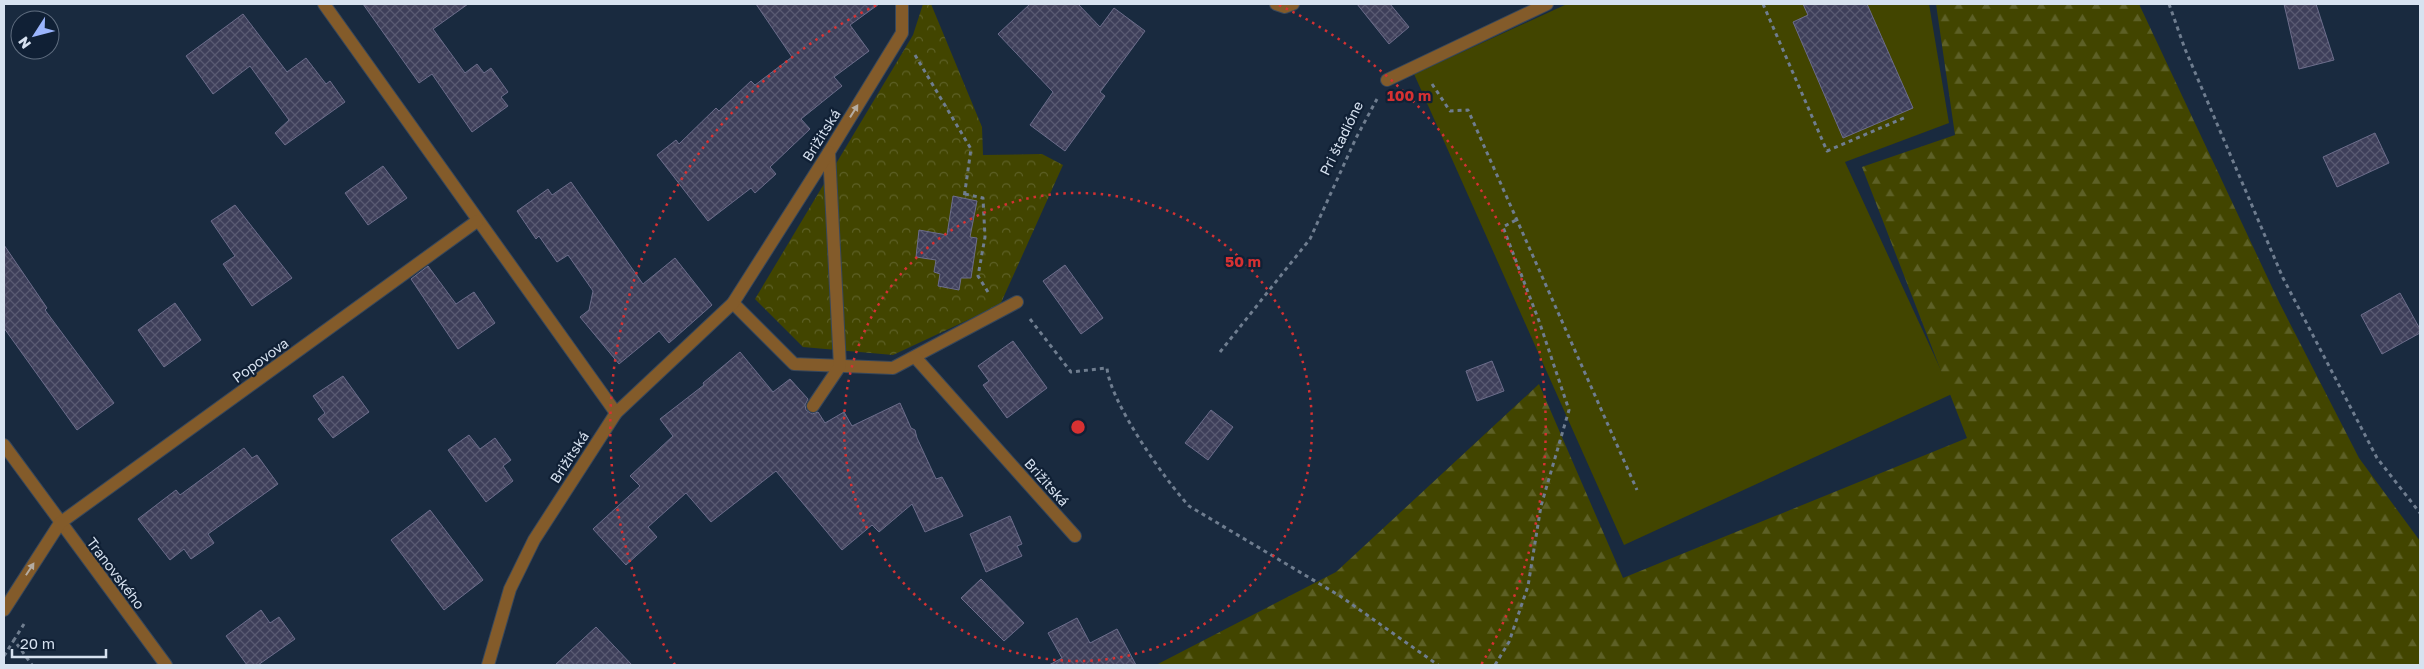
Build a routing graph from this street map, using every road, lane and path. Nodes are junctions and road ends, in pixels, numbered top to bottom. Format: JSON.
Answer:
{"nodes":[{"id":1,"x":324,"y":4,"type":"edge"},
{"id":2,"x":902,"y":4,"type":"edge"},
{"id":3,"x":1276,"y":4,"type":"edge"},
{"id":4,"x":1293,"y":4,"type":"edge"},
{"id":5,"x":1547,"y":4,"type":"edge"},
{"id":6,"x":1763,"y":4,"type":"edge"},
{"id":7,"x":2169,"y":4,"type":"edge"},
{"id":8,"x":902,"y":33,"type":"junction"},
{"id":9,"x":1419,"y":65,"type":"junction"},
{"id":10,"x":1386,"y":80,"type":"joint"},
{"id":11,"x":1906,"y":117,"type":"dead end"},
{"id":12,"x":829,"y":152,"type":"junction"},
{"id":13,"x":1516,"y":220,"type":"junction"},
{"id":14,"x":477,"y":221,"type":"junction"},
{"id":15,"x":1016,"y":302,"type":"junction"},
{"id":16,"x":733,"y":303,"type":"junction"},
{"id":17,"x":1220,"y":352,"type":"dead end"},
{"id":18,"x":915,"y":357,"type":"junction"},
{"id":19,"x":840,"y":366,"type":"junction"},
{"id":20,"x":813,"y":406,"type":"dead end"},
{"id":21,"x":616,"y":412,"type":"junction"},
{"id":22,"x":4,"y":445,"type":"edge"},
{"id":23,"x":1637,"y":490,"type":"dead end"},
{"id":24,"x":2420,"y":513,"type":"edge"},
{"id":25,"x":60,"y":523,"type":"junction"},
{"id":26,"x":1075,"y":536,"type":"dead end"},
{"id":27,"x":4,"y":610,"type":"edge"},
{"id":28,"x":28,"y":617,"type":"dead end"},
{"id":29,"x":14,"y":640,"type":"junction"},
{"id":30,"x":4,"y":656,"type":"edge"},
{"id":31,"x":32,"y":665,"type":"edge"},
{"id":32,"x":166,"y":665,"type":"edge"},
{"id":33,"x":488,"y":665,"type":"edge"},
{"id":34,"x":1438,"y":665,"type":"edge"},
{"id":35,"x":1495,"y":665,"type":"edge"}],
"edges":[{"from":1,"to":14,"type":"street"},
{"from":2,"to":8,"type":"street"},
{"from":3,"to":4,"type":"street"},
{"from":5,"to":9,"type":"street"},
{"from":6,"to":11,"type":"path"},
{"from":7,"to":24,"type":"path"},
{"from":12,"to":8,"type":"street","name":"Brižitská","one_way":true},
{"from":8,"to":15,"type":"path"},
{"from":9,"to":10,"type":"street"},
{"from":9,"to":13,"type":"path"},
{"from":10,"to":17,"type":"path","name":"Pri štadióne"},
{"from":12,"to":16,"type":"street","name":"Brižitská"},
{"from":12,"to":19,"type":"street"},
{"from":13,"to":23,"type":"path"},
{"from":13,"to":35,"type":"path"},
{"from":14,"to":21,"type":"street"},
{"from":14,"to":25,"type":"street","name":"Popovova"},
{"from":15,"to":18,"type":"street"},
{"from":15,"to":34,"type":"path"},
{"from":16,"to":19,"type":"street"},
{"from":16,"to":21,"type":"street","name":"Brižitská"},
{"from":18,"to":19,"type":"street"},
{"from":18,"to":26,"type":"street","name":"Brižitská"},
{"from":19,"to":20,"type":"street"},
{"from":21,"to":33,"type":"street","name":"Brižitská"},
{"from":22,"to":25,"type":"street","name":"Tranovského"},
{"from":27,"to":25,"type":"street","one_way":true},
{"from":25,"to":32,"type":"street","name":"Tranovského"},
{"from":28,"to":29,"type":"path"},
{"from":29,"to":30,"type":"path"},
{"from":29,"to":31,"type":"path"}]}
